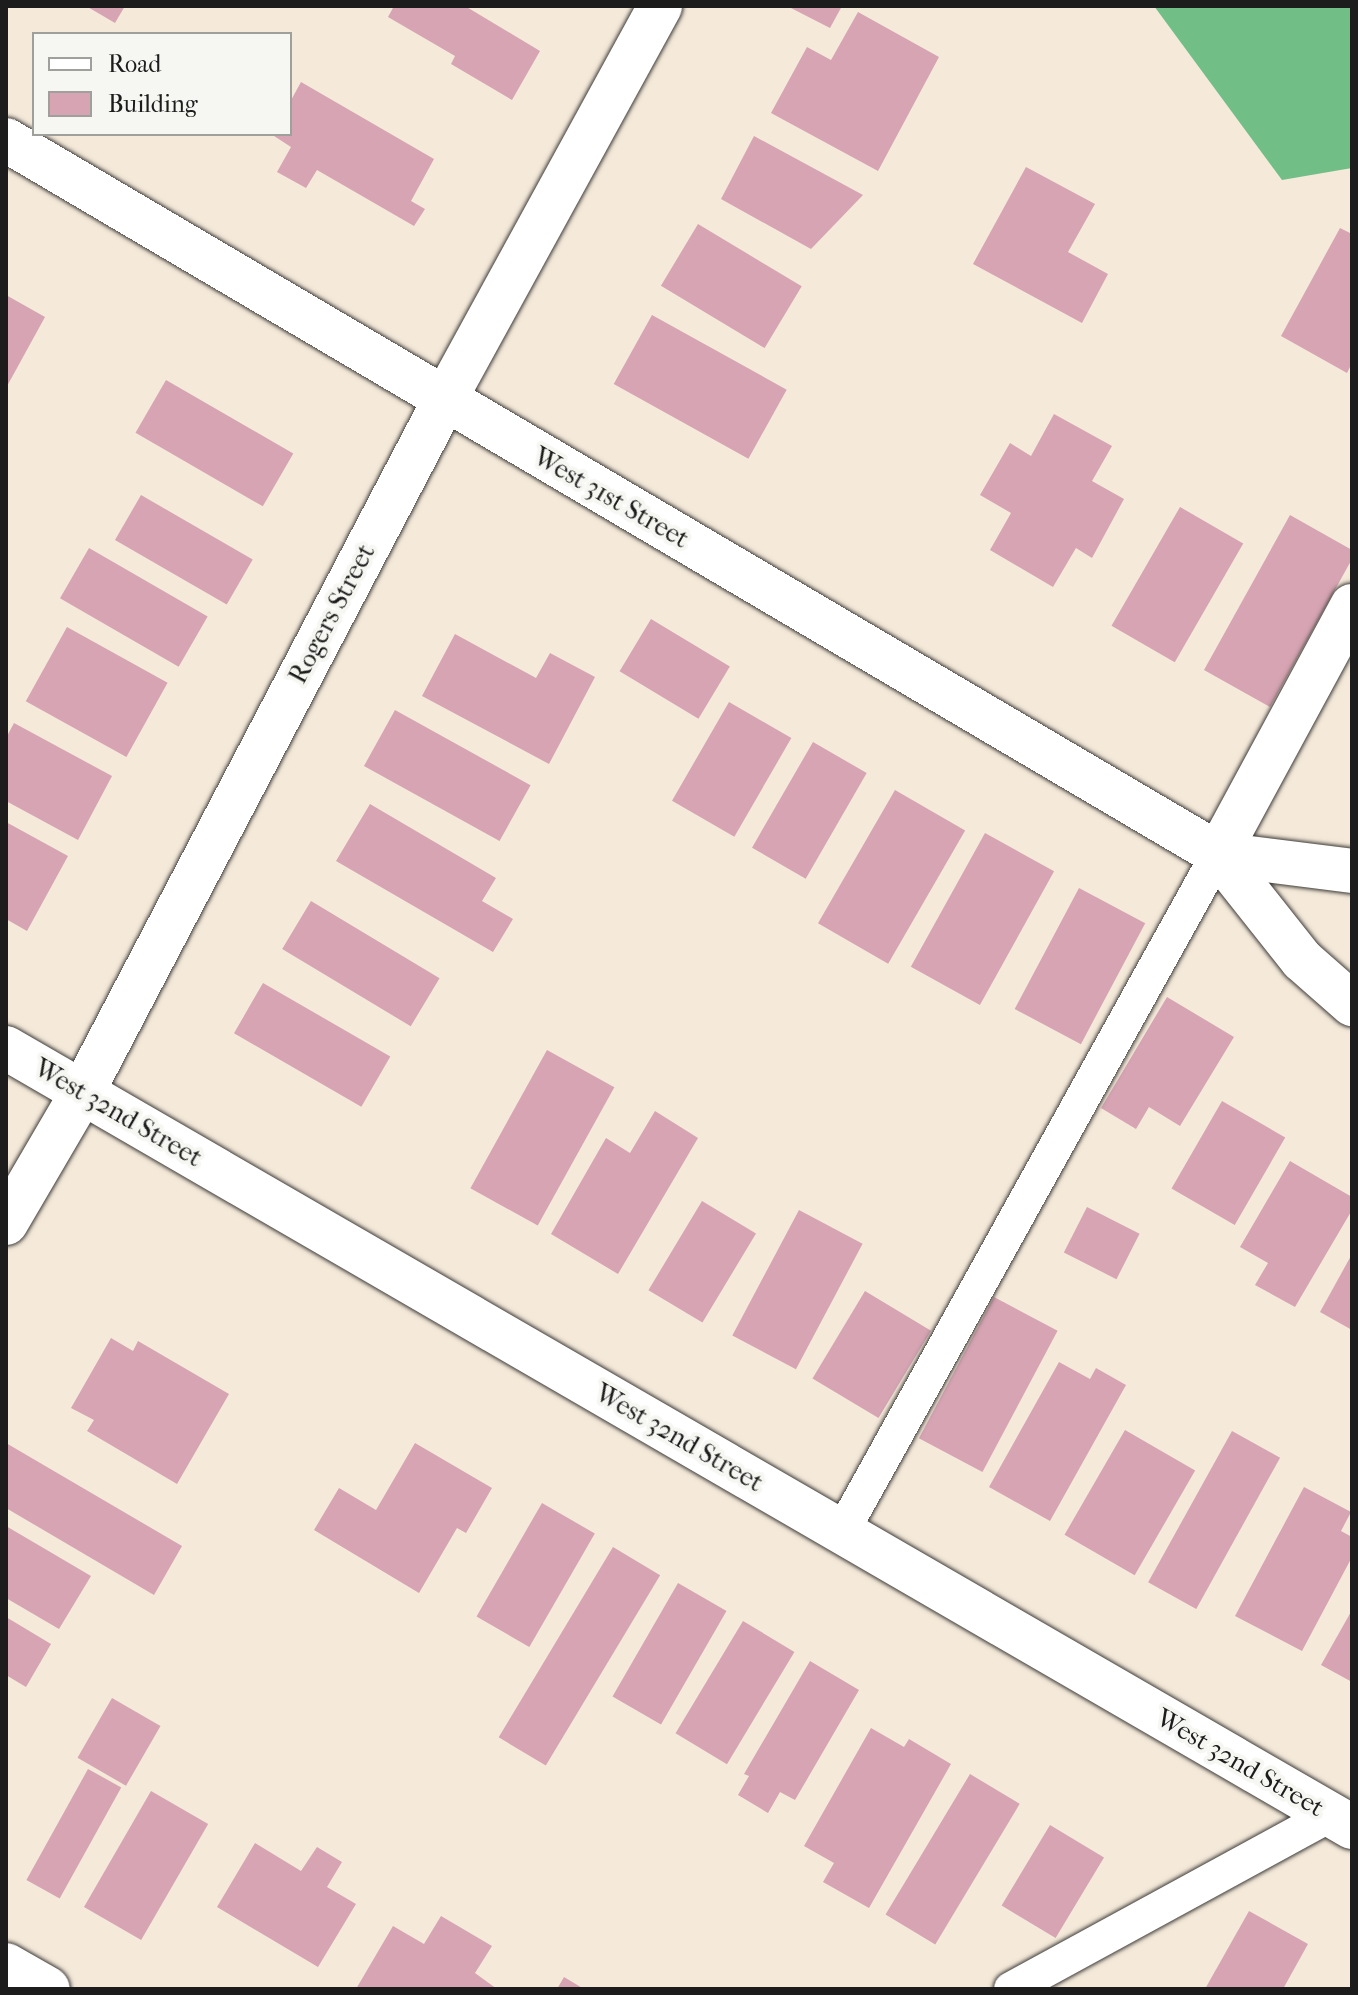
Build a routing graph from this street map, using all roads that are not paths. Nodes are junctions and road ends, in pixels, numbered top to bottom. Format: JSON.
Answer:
{"nodes":[{"id":1,"x":660,"y":6,"type":"edge"},
{"id":2,"x":6,"y":140,"type":"edge"},
{"id":3,"x":444,"y":401,"type":"junction"},
{"id":4,"x":1352,"y":606,"type":"edge"},
{"id":5,"x":1218,"y":854,"type":"junction"},
{"id":6,"x":1352,"y":871,"type":"edge"},
{"id":7,"x":1352,"y":1004,"type":"edge"},
{"id":8,"x":6,"y":1048,"type":"edge"},
{"id":9,"x":82,"y":1093,"type":"junction"},
{"id":10,"x":6,"y":1223,"type":"edge"},
{"id":11,"x":842,"y":1532,"type":"junction"},
{"id":12,"x":1341,"y":1821,"type":"edge"},
{"id":13,"x":6,"y":1965,"type":"edge"},
{"id":14,"x":48,"y":1989,"type":"edge"},
{"id":15,"x":1011,"y":1989,"type":"edge"}],
"edges":[{"from":1,"to":3,"type":"street","name":"Rogers Street"},
{"from":2,"to":3,"type":"street","name":"West 31st Street"},
{"from":3,"to":5,"type":"street","name":"West 31st Street"},
{"from":3,"to":9,"type":"street","name":"Rogers Street"},
{"from":4,"to":5,"type":"street"},
{"from":5,"to":6,"type":"street","name":"West 31st Street"},
{"from":5,"to":7,"type":"street","name":"West 31st Street"},
{"from":5,"to":11,"type":"lane"},
{"from":8,"to":9,"type":"street","name":"West 32nd Street"},
{"from":9,"to":10,"type":"street","name":"Rogers Street"},
{"from":9,"to":11,"type":"street","name":"West 32nd Street"},
{"from":11,"to":12,"type":"street","name":"West 32nd Street"},
{"from":12,"to":15,"type":"lane"},
{"from":13,"to":14,"type":"street"}]}
